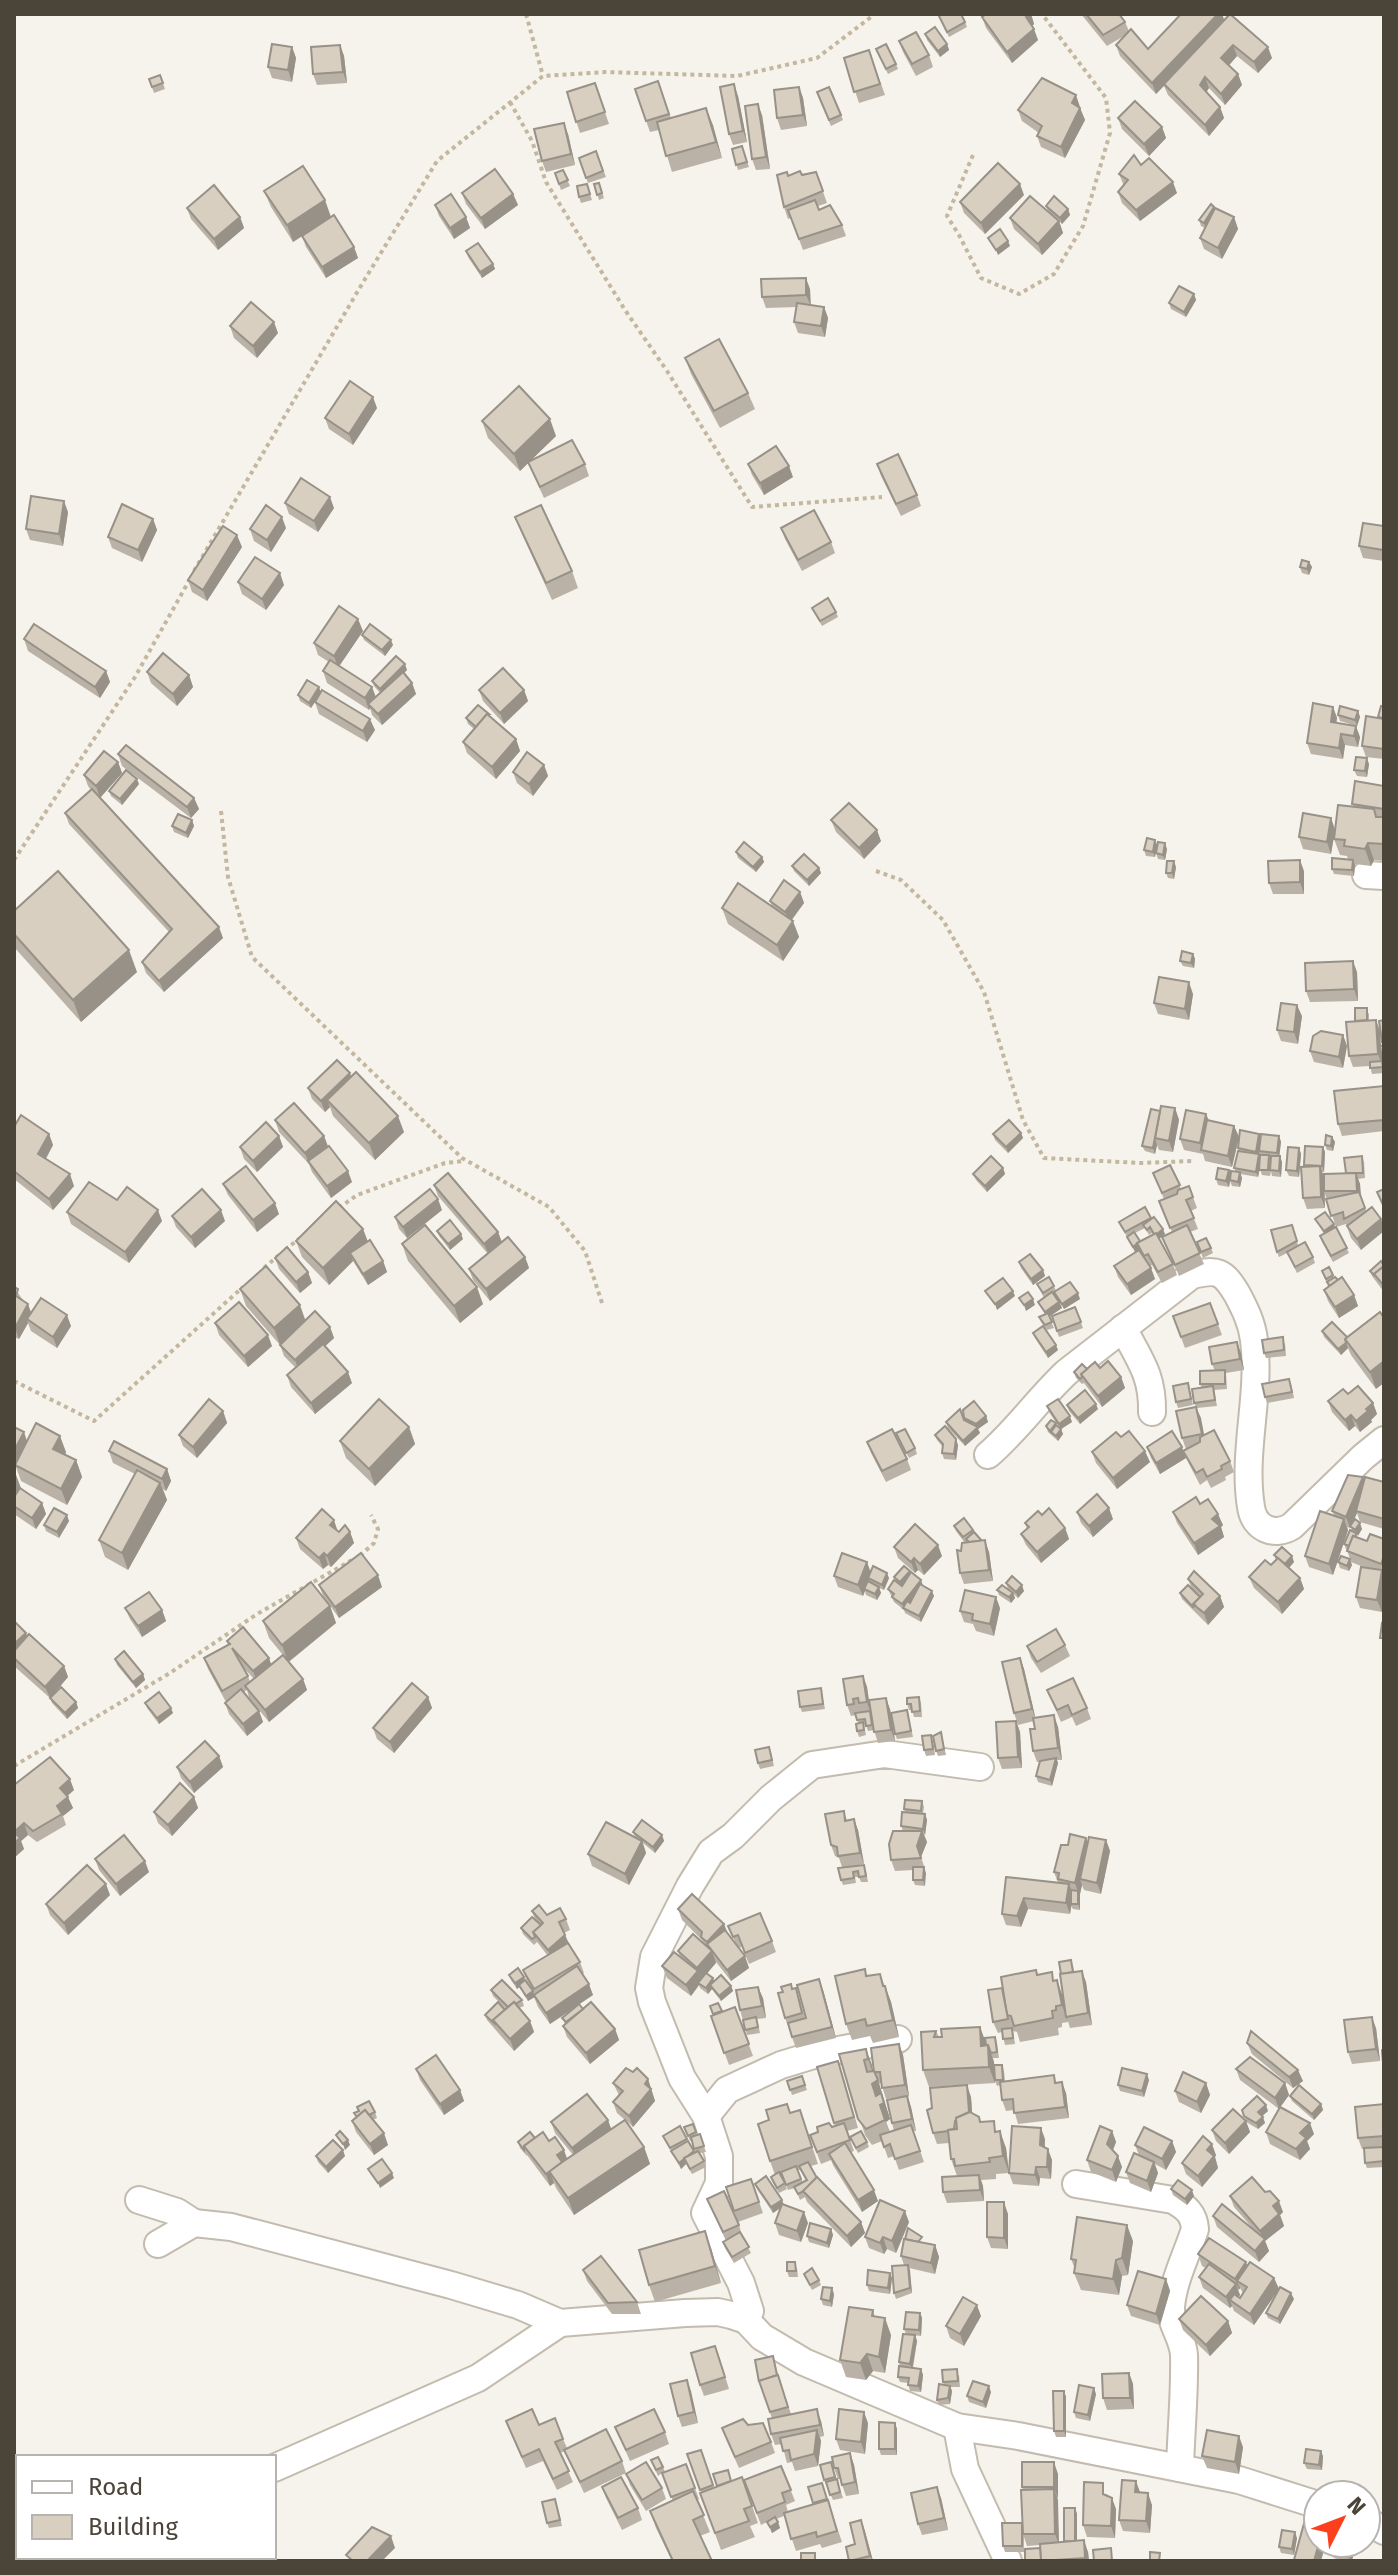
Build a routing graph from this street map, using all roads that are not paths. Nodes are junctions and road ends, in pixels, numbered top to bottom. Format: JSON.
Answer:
{"nodes":[{"id":1,"x":1123,"y":1328,"type":"junction"},
{"id":2,"x":1152,"y":1412,"type":"dead end"},
{"id":3,"x":1384,"y":1440,"type":"edge"},
{"id":4,"x":988,"y":1455,"type":"dead end"},
{"id":5,"x":980,"y":1767,"type":"dead end"},
{"id":6,"x":898,"y":2039,"type":"dead end"},
{"id":7,"x":706,"y":2116,"type":"junction"},
{"id":8,"x":1076,"y":2184,"type":"dead end"},
{"id":9,"x":139,"y":2200,"type":"dead end"},
{"id":10,"x":194,"y":2223,"type":"junction"},
{"id":11,"x":158,"y":2244,"type":"dead end"},
{"id":12,"x":746,"y":2320,"type":"junction"},
{"id":13,"x":560,"y":2323,"type":"junction"},
{"id":14,"x":957,"y":2427,"type":"junction"},
{"id":15,"x":276,"y":2467,"type":"edge"},
{"id":16,"x":1180,"y":2468,"type":"junction"},
{"id":17,"x":1302,"y":2500,"type":"edge"},
{"id":18,"x":1008,"y":2561,"type":"edge"}],
"edges":[{"from":1,"to":2,"type":"street"},
{"from":1,"to":3,"type":"street"},
{"from":1,"to":4,"type":"street"},
{"from":5,"to":7,"type":"street"},
{"from":6,"to":7,"type":"street"},
{"from":7,"to":12,"type":"street"},
{"from":8,"to":16,"type":"street"},
{"from":9,"to":10,"type":"street"},
{"from":10,"to":11,"type":"street"},
{"from":10,"to":13,"type":"street"},
{"from":12,"to":13,"type":"street"},
{"from":12,"to":14,"type":"street"},
{"from":13,"to":15,"type":"street"},
{"from":14,"to":16,"type":"street"},
{"from":14,"to":18,"type":"street"},
{"from":16,"to":17,"type":"street"}]}
